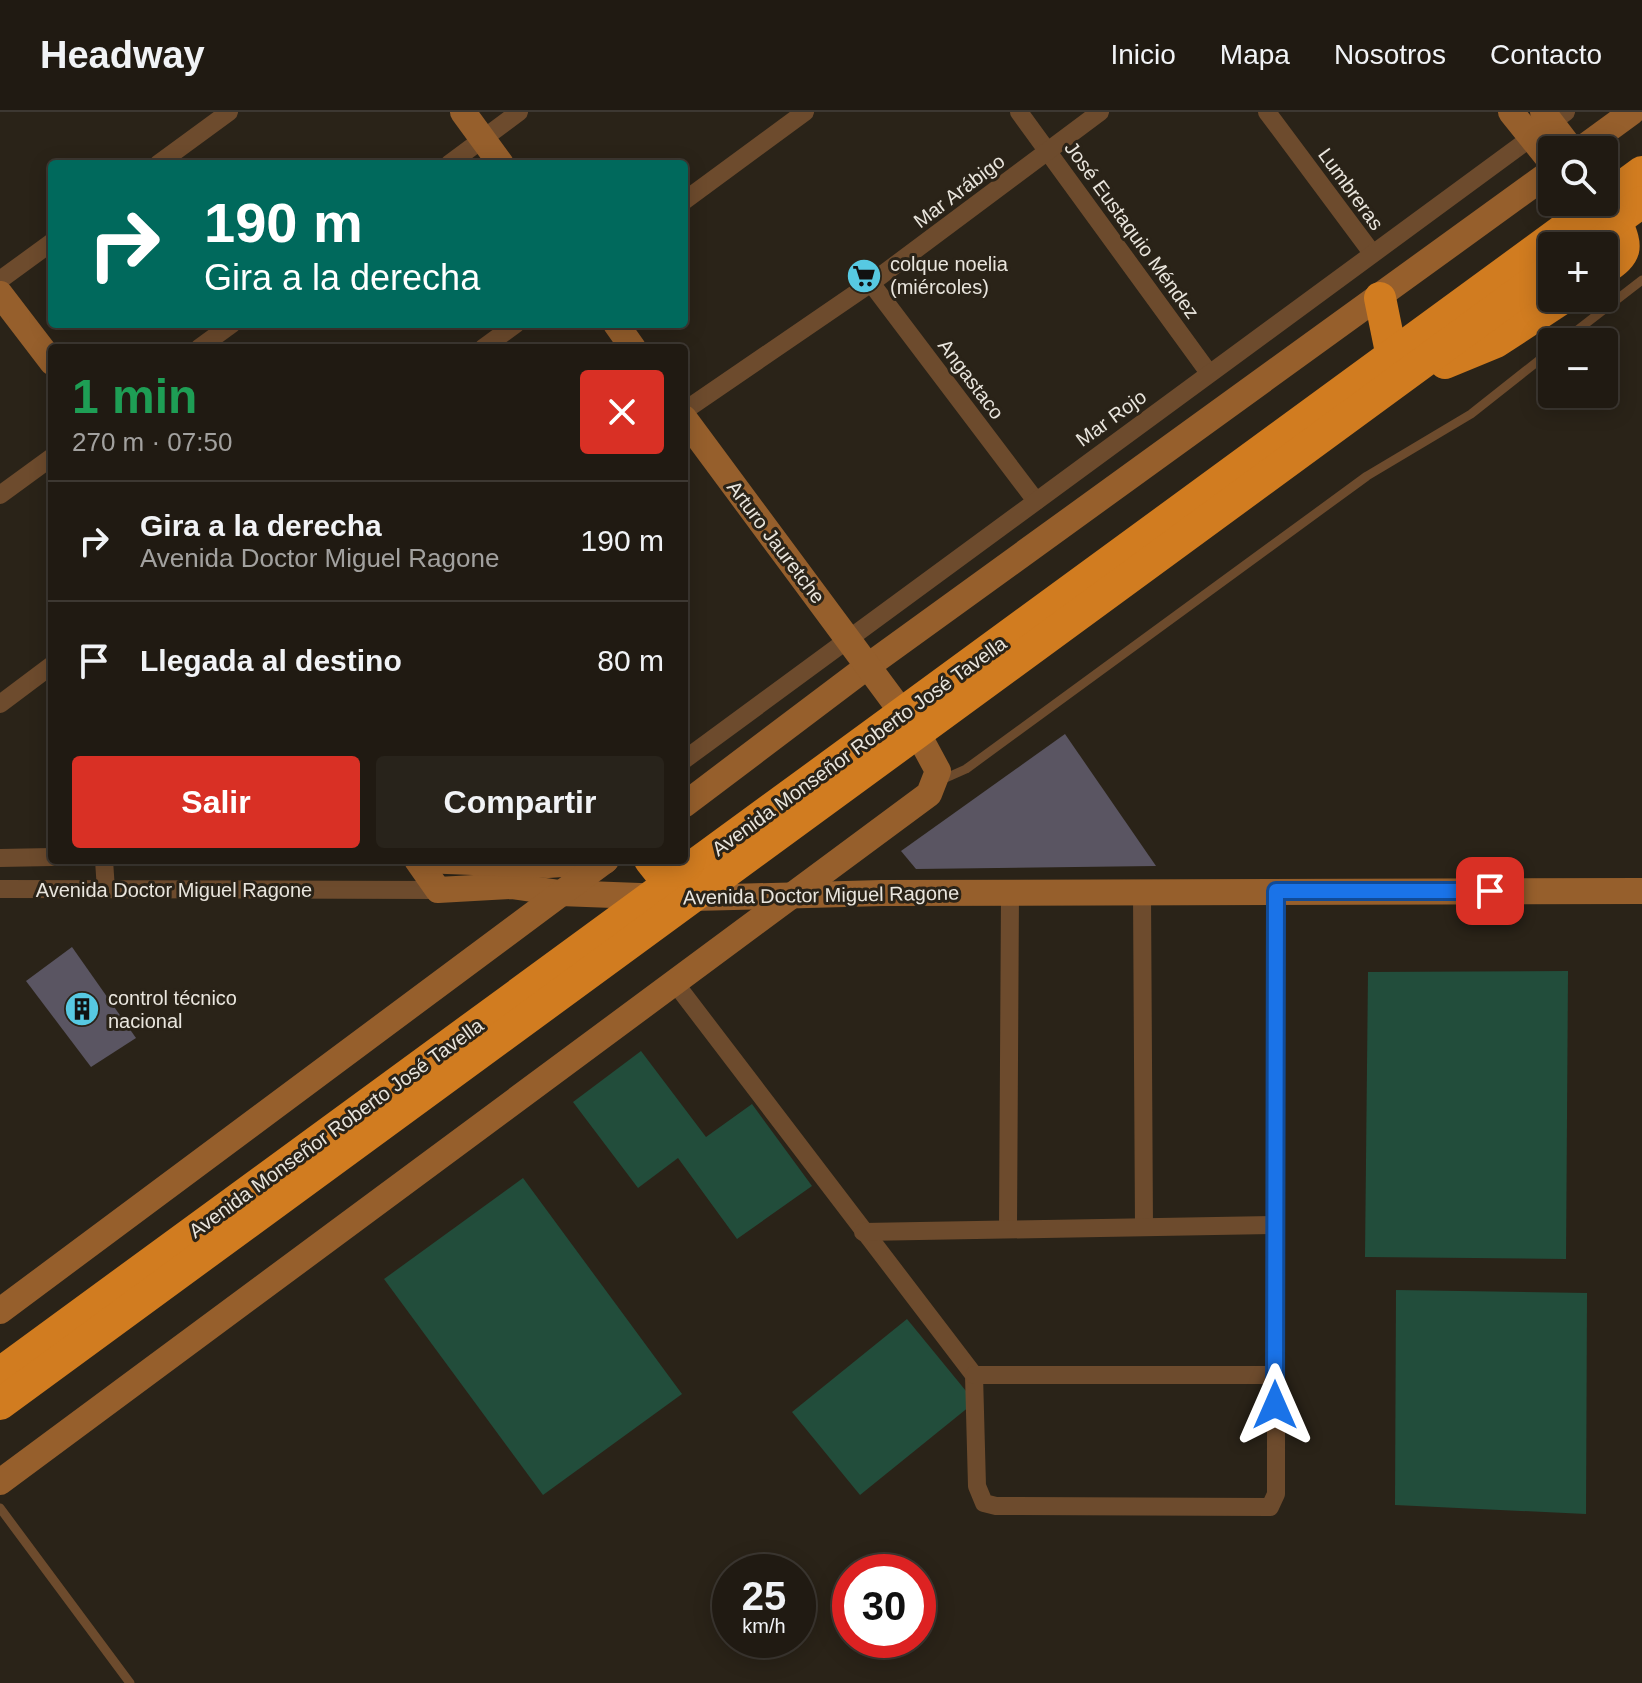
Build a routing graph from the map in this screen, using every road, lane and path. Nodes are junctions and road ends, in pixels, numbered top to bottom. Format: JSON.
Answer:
{"nodes":[{"id":1,"x":229,"y":112,"type":"edge"},
{"id":2,"x":463,"y":112,"type":"edge"},
{"id":3,"x":519,"y":112,"type":"edge"},
{"id":4,"x":805,"y":112,"type":"edge"},
{"id":5,"x":1019,"y":112,"type":"edge"},
{"id":6,"x":1100,"y":112,"type":"edge"},
{"id":7,"x":1267,"y":112,"type":"edge"},
{"id":8,"x":1511,"y":112,"type":"edge"},
{"id":9,"x":1632,"y":112,"type":"edge"},
{"id":10,"x":1548,"y":121,"type":"edge"},
{"id":11,"x":1599,"y":136,"type":"edge"},
{"id":12,"x":483,"y":139,"type":"junction"},
{"id":13,"x":1048,"y":151,"type":"junction"},
{"id":14,"x":163,"y":160,"type":"edge"},
{"id":15,"x":454,"y":160,"type":"edge"},
{"id":16,"x":498,"y":160,"type":"edge"},
{"id":17,"x":1642,"y":172,"type":"edge"},
{"id":18,"x":1538,"y":181,"type":"edge"},
{"id":19,"x":688,"y":198,"type":"edge"},
{"id":20,"x":1618,"y":199,"type":"edge"},
{"id":21,"x":1598,"y":216,"type":"edge"},
{"id":22,"x":1604,"y":216,"type":"edge"},
{"id":23,"x":1616,"y":216,"type":"edge"},
{"id":24,"x":1592,"y":232,"type":"edge"},
{"id":25,"x":48,"y":245,"type":"edge"},
{"id":26,"x":1372,"y":253,"type":"junction"},
{"id":27,"x":1618,"y":258,"type":"edge"},
{"id":28,"x":1538,"y":277,"type":"edge"},
{"id":29,"x":0,"y":280,"type":"edge"},
{"id":30,"x":1642,"y":280,"type":"edge"},
{"id":31,"x":871,"y":283,"type":"junction"},
{"id":32,"x":0,"y":294,"type":"edge"},
{"id":33,"x":1380,"y":298,"type":"junction"},
{"id":34,"x":1542,"y":312,"type":"edge"},
{"id":35,"x":226,"y":328,"type":"edge"},
{"id":36,"x":510,"y":328,"type":"edge"},
{"id":37,"x":1580,"y":328,"type":"edge"},
{"id":38,"x":204,"y":344,"type":"edge"},
{"id":39,"x":488,"y":344,"type":"edge"},
{"id":40,"x":48,"y":357,"type":"edge"},
{"id":41,"x":1538,"y":361,"type":"edge"},
{"id":42,"x":1395,"y":370,"type":"junction"},
{"id":43,"x":1209,"y":373,"type":"junction"},
{"id":44,"x":688,"y":408,"type":"edge"},
{"id":45,"x":688,"y":423,"type":"edge"},
{"id":46,"x":48,"y":460,"type":"edge"},
{"id":47,"x":0,"y":495,"type":"edge"},
{"id":48,"x":1036,"y":501,"type":"junction"},
{"id":49,"x":849,"y":639,"type":"junction"},
{"id":50,"x":868,"y":666,"type":"junction"},
{"id":51,"x":48,"y":668,"type":"edge"},
{"id":52,"x":0,"y":704,"type":"edge"},
{"id":53,"x":910,"y":724,"type":"junction"},
{"id":54,"x":688,"y":757,"type":"edge"},
{"id":55,"x":936,"y":782,"type":"junction"},
{"id":56,"x":688,"y":802,"type":"edge"},
{"id":57,"x":856,"y":850,"type":"junction"},
{"id":58,"x":48,"y":857,"type":"edge"},
{"id":59,"x":0,"y":858,"type":"edge"},
{"id":60,"x":104,"y":864,"type":"edge"},
{"id":61,"x":422,"y":864,"type":"edge"},
{"id":62,"x":602,"y":864,"type":"edge"},
{"id":63,"x":666,"y":885,"type":"edge"},
{"id":64,"x":0,"y":889,"type":"edge"},
{"id":65,"x":106,"y":890,"type":"junction"},
{"id":66,"x":438,"y":890,"type":"junction"},
{"id":67,"x":1276,"y":891,"type":"junction"},
{"id":68,"x":1642,"y":891,"type":"edge"},
{"id":69,"x":560,"y":893,"type":"junction"},
{"id":70,"x":882,"y":893,"type":"junction"},
{"id":71,"x":1010,"y":893,"type":"junction"},
{"id":72,"x":1142,"y":894,"type":"junction"},
{"id":73,"x":793,"y":896,"type":"junction"},
{"id":74,"x":675,"y":983,"type":"junction"},
{"id":75,"x":1276,"y":1225,"type":"junction"},
{"id":76,"x":1144,"y":1227,"type":"junction"},
{"id":77,"x":1008,"y":1228,"type":"junction"},
{"id":78,"x":863,"y":1232,"type":"junction"},
{"id":79,"x":0,"y":1311,"type":"edge"},
{"id":80,"x":0,"y":1373,"type":"edge"},
{"id":81,"x":974,"y":1375,"type":"junction"},
{"id":82,"x":1275,"y":1375,"type":"junction"},
{"id":83,"x":0,"y":1404,"type":"edge"},
{"id":84,"x":0,"y":1482,"type":"edge"},
{"id":85,"x":0,"y":1508,"type":"edge"},
{"id":86,"x":130,"y":1683,"type":"edge"}],
"edges":[{"from":1,"to":14,"type":"street"},
{"from":2,"to":12,"type":"main road"},
{"from":3,"to":12,"type":"street"},
{"from":4,"to":19,"type":"street"},
{"from":5,"to":13,"type":"street","name":"José Eustaquio Méndez"},
{"from":6,"to":13,"type":"street","name":"Mar Arábigo"},
{"from":7,"to":26,"type":"street","name":"Lumbreras"},
{"from":8,"to":10,"type":"main road"},
{"from":9,"to":11,"type":"main road"},
{"from":10,"to":26,"type":"street","name":"Mar Rojo"},
{"from":12,"to":15,"type":"street"},
{"from":12,"to":16,"type":"main road"},
{"from":13,"to":31,"type":"street","name":"Mar Arábigo"},
{"from":13,"to":43,"type":"street","name":"José Eustaquio Méndez"},
{"from":17,"to":20,"type":"highway","name":"Avenida Monseñor Roberto José Tavella"},
{"from":18,"to":33,"type":"main road"},
{"from":21,"to":42,"type":"highway","name":"Avenida Monseñor Roberto José Tavella"},
{"from":22,"to":24,"type":"highway","name":"Avenida Monseñor Roberto José Tavella"},
{"from":23,"to":27,"type":"highway"},
{"from":25,"to":29,"type":"street"},
{"from":26,"to":43,"type":"street","name":"Mar Rojo"},
{"from":28,"to":42,"type":"highway","name":"Avenida Monseñor Roberto José Tavella"},
{"from":30,"to":37,"type":"lane"},
{"from":31,"to":44,"type":"street","name":"Mar Arábigo"},
{"from":31,"to":48,"type":"street","name":"Angastaco"},
{"from":32,"to":40,"type":"main road"},
{"from":33,"to":42,"type":"highway"},
{"from":33,"to":50,"type":"main road"},
{"from":34,"to":42,"type":"highway"},
{"from":35,"to":38,"type":"street"},
{"from":36,"to":39,"type":"street"},
{"from":41,"to":55,"type":"lane"},
{"from":42,"to":53,"type":"highway","name":"Avenida Monseñor Roberto José Tavella"},
{"from":43,"to":48,"type":"street","name":"Mar Rojo"},
{"from":45,"to":49,"type":"main road","name":"Arturo Jauretche"},
{"from":46,"to":47,"type":"street"},
{"from":48,"to":49,"type":"street","name":"Mar Rojo"},
{"from":49,"to":50,"type":"main road","name":"Arturo Jauretche"},
{"from":49,"to":54,"type":"street","name":"Mar Rojo"},
{"from":50,"to":53,"type":"main road","name":"Arturo Jauretche"},
{"from":50,"to":56,"type":"main road"},
{"from":51,"to":52,"type":"street"},
{"from":53,"to":55,"type":"main road","name":"Arturo Jauretche"},
{"from":53,"to":63,"type":"highway","name":"Avenida Monseñor Roberto José Tavella"},
{"from":55,"to":57,"type":"main road"},
{"from":57,"to":70,"type":"main road"},
{"from":57,"to":73,"type":"main road"},
{"from":58,"to":59,"type":"street","name":"Avenida Doctor Miguel Ragone"},
{"from":60,"to":65,"type":"street"},
{"from":61,"to":66,"type":"main road"},
{"from":62,"to":69,"type":"main road"},
{"from":63,"to":69,"type":"main road","name":"Avenida Doctor Miguel Ragone"},
{"from":63,"to":73,"type":"main road","name":"Avenida Doctor Miguel Ragone"},
{"from":63,"to":80,"type":"highway","name":"Avenida Monseñor Roberto José Tavella"},
{"from":63,"to":83,"type":"highway","name":"Avenida Monseñor Roberto José Tavella"},
{"from":64,"to":65,"type":"street","name":"Avenida Doctor Miguel Ragone"},
{"from":65,"to":66,"type":"street","name":"Avenida Doctor Miguel Ragone"},
{"from":66,"to":69,"type":"main road","name":"Avenida Doctor Miguel Ragone"},
{"from":67,"to":68,"type":"main road","name":"Avenida Doctor Miguel Ragone"},
{"from":67,"to":72,"type":"main road","name":"Avenida Doctor Miguel Ragone"},
{"from":67,"to":75,"type":"street"},
{"from":69,"to":79,"type":"main road"},
{"from":70,"to":71,"type":"main road","name":"Avenida Doctor Miguel Ragone"},
{"from":70,"to":73,"type":"main road","name":"Avenida Doctor Miguel Ragone"},
{"from":71,"to":72,"type":"main road","name":"Avenida Doctor Miguel Ragone"},
{"from":71,"to":77,"type":"street"},
{"from":72,"to":76,"type":"street"},
{"from":73,"to":74,"type":"main road"},
{"from":74,"to":78,"type":"street"},
{"from":74,"to":84,"type":"main road"},
{"from":75,"to":76,"type":"street"},
{"from":75,"to":82,"type":"street"},
{"from":76,"to":77,"type":"street"},
{"from":77,"to":78,"type":"street"},
{"from":78,"to":81,"type":"street"},
{"from":81,"to":82,"type":"street"},
{"from":81,"to":82,"type":"street"},
{"from":85,"to":86,"type":"lane"}]}
